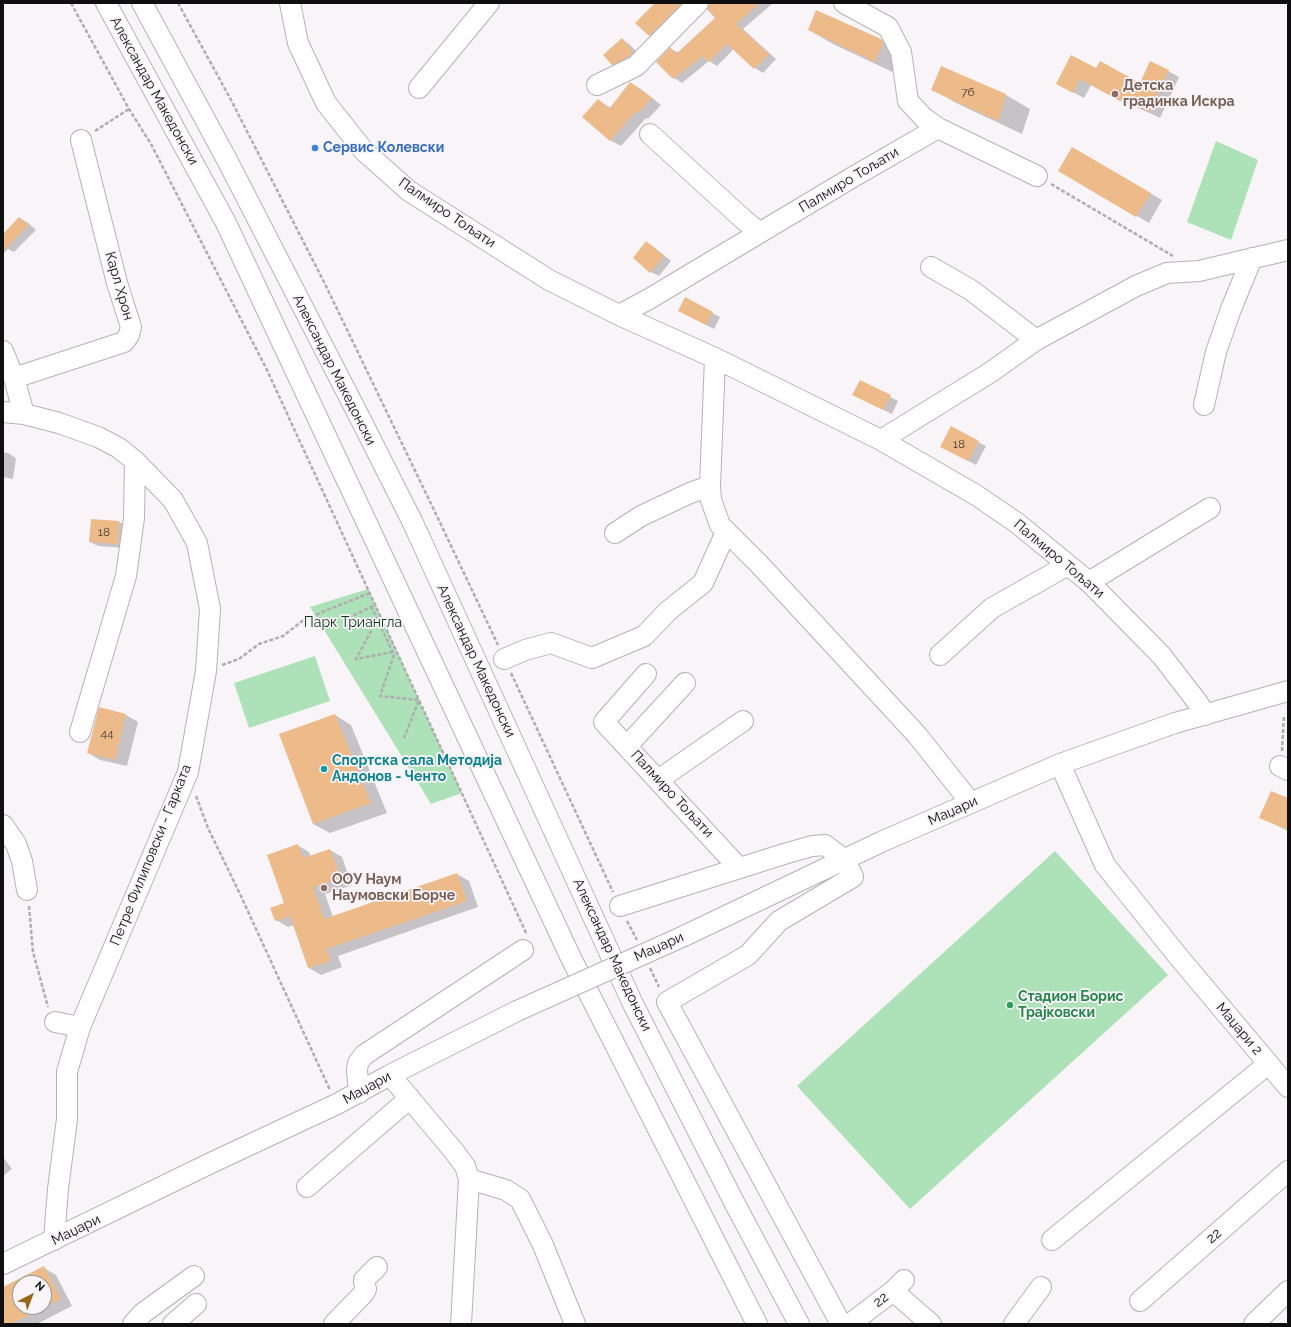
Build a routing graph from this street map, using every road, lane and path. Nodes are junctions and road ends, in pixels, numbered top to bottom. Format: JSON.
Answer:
{"nodes":[{"id":1,"x":71,"y":3,"type":"edge"},
{"id":2,"x":106,"y":3,"type":"edge"},
{"id":3,"x":142,"y":3,"type":"edge"},
{"id":4,"x":178,"y":3,"type":"edge"},
{"id":5,"x":290,"y":3,"type":"edge"},
{"id":6,"x":489,"y":3,"type":"edge"},
{"id":7,"x":698,"y":3,"type":"edge"},
{"id":8,"x":844,"y":3,"type":"edge"},
{"id":9,"x":597,"y":86,"type":"dead end"},
{"id":10,"x":420,"y":88,"type":"dead end"},
{"id":11,"x":129,"y":109,"type":"junction"},
{"id":12,"x":938,"y":128,"type":"junction"},
{"id":13,"x":650,"y":134,"type":"dead end"},
{"id":14,"x":81,"y":140,"type":"joint"},
{"id":15,"x":1037,"y":176,"type":"joint"},
{"id":16,"x":760,"y":233,"type":"junction"},
{"id":17,"x":1288,"y":250,"type":"edge"},
{"id":18,"x":1252,"y":258,"type":"junction"},
{"id":19,"x":931,"y":267,"type":"dead end"},
{"id":20,"x":1199,"y":271,"type":"junction"},
{"id":21,"x":620,"y":315,"type":"junction"},
{"id":22,"x":1036,"y":340,"type":"junction"},
{"id":23,"x":3,"y":351,"type":"edge"},
{"id":24,"x":716,"y":358,"type":"junction"},
{"id":25,"x":14,"y":378,"type":"junction"},
{"id":26,"x":1204,"y":405,"type":"dead end"},
{"id":27,"x":3,"y":412,"type":"edge"},
{"id":28,"x":24,"y":414,"type":"junction"},
{"id":29,"x":881,"y":440,"type":"junction"},
{"id":30,"x":135,"y":461,"type":"junction"},
{"id":31,"x":710,"y":486,"type":"junction"},
{"id":32,"x":1210,"y":508,"type":"dead end"},
{"id":33,"x":726,"y":532,"type":"junction"},
{"id":34,"x":615,"y":533,"type":"dead end"},
{"id":35,"x":1068,"y":565,"type":"junction"},
{"id":36,"x":1089,"y":582,"type":"junction"},
{"id":37,"x":370,"y":593,"type":"junction"},
{"id":38,"x":375,"y":604,"type":"junction"},
{"id":39,"x":371,"y":606,"type":"junction"},
{"id":40,"x":348,"y":618,"type":"dead end"},
{"id":41,"x":377,"y":620,"type":"junction"},
{"id":42,"x":393,"y":652,"type":"junction"},
{"id":43,"x":940,"y":655,"type":"dead end"},
{"id":44,"x":504,"y":659,"type":"junction"},
{"id":45,"x":206,"y":671,"type":"junction"},
{"id":46,"x":646,"y":674,"type":"dead end"},
{"id":47,"x":685,"y":682,"type":"dead end"},
{"id":48,"x":1288,"y":691,"type":"edge"},
{"id":49,"x":419,"y":700,"type":"junction"},
{"id":50,"x":1205,"y":715,"type":"junction"},
{"id":51,"x":1284,"y":715,"type":"dead end"},
{"id":52,"x":743,"y":721,"type":"dead end"},
{"id":53,"x":80,"y":732,"type":"dead end"},
{"id":54,"x":404,"y":738,"type":"dead end"},
{"id":55,"x":627,"y":746,"type":"junction"},
{"id":56,"x":447,"y":760,"type":"junction"},
{"id":57,"x":438,"y":764,"type":"dead end"},
{"id":58,"x":1060,"y":764,"type":"junction"},
{"id":59,"x":1284,"y":768,"type":"edge"},
{"id":60,"x":188,"y":772,"type":"junction"},
{"id":61,"x":658,"y":780,"type":"junction"},
{"id":62,"x":971,"y":803,"type":"junction"},
{"id":63,"x":3,"y":825,"type":"edge"},
{"id":64,"x":845,"y":860,"type":"junction"},
{"id":65,"x":739,"y":868,"type":"junction"},
{"id":66,"x":28,"y":890,"type":"joint"},
{"id":67,"x":620,"y":906,"type":"joint"},
{"id":68,"x":523,"y":950,"type":"joint"},
{"id":69,"x":54,"y":1022,"type":"joint"},
{"id":70,"x":80,"y":1027,"type":"junction"},
{"id":71,"x":1268,"y":1064,"type":"junction"},
{"id":72,"x":390,"y":1075,"type":"junction"},
{"id":73,"x":1288,"y":1087,"type":"edge"},
{"id":74,"x":359,"y":1092,"type":"junction"},
{"id":75,"x":410,"y":1098,"type":"junction"},
{"id":76,"x":337,"y":1104,"type":"junction"},
{"id":77,"x":1288,"y":1171,"type":"edge"},
{"id":78,"x":470,"y":1179,"type":"junction"},
{"id":79,"x":307,"y":1187,"type":"dead end"},
{"id":80,"x":54,"y":1240,"type":"junction"},
{"id":81,"x":1052,"y":1240,"type":"dead end"},
{"id":82,"x":3,"y":1264,"type":"edge"},
{"id":83,"x":377,"y":1267,"type":"dead end"},
{"id":84,"x":194,"y":1276,"type":"dead end"},
{"id":85,"x":1041,"y":1287,"type":"dead end"},
{"id":86,"x":1288,"y":1292,"type":"edge"},
{"id":87,"x":1140,"y":1301,"type":"dead end"},
{"id":88,"x":196,"y":1304,"type":"dead end"},
{"id":89,"x":133,"y":1324,"type":"edge"},
{"id":90,"x":173,"y":1324,"type":"edge"},
{"id":91,"x":334,"y":1324,"type":"edge"},
{"id":92,"x":461,"y":1324,"type":"edge"},
{"id":93,"x":575,"y":1324,"type":"edge"},
{"id":94,"x":757,"y":1324,"type":"edge"},
{"id":95,"x":799,"y":1324,"type":"edge"},
{"id":96,"x":841,"y":1324,"type":"edge"},
{"id":97,"x":850,"y":1324,"type":"edge"},
{"id":98,"x":931,"y":1324,"type":"edge"},
{"id":99,"x":1014,"y":1324,"type":"edge"},
{"id":100,"x":1254,"y":1324,"type":"edge"}],
"edges":[{"from":1,"to":11,"type":"path"},
{"from":2,"to":94,"type":"street","name":"Александар Македонски"},
{"from":3,"to":95,"type":"street","name":"Александар Македонски"},
{"from":4,"to":44,"type":"path"},
{"from":5,"to":21,"type":"street","name":"Палмиро Тољати"},
{"from":6,"to":10,"type":"street"},
{"from":7,"to":9,"type":"street"},
{"from":8,"to":12,"type":"street"},
{"from":11,"to":14,"type":"path"},
{"from":11,"to":37,"type":"path"},
{"from":12,"to":15,"type":"street"},
{"from":12,"to":16,"type":"street","name":"Палмиро Тољати"},
{"from":13,"to":16,"type":"street"},
{"from":14,"to":25,"type":"street","name":"Карл Хрон"},
{"from":15,"to":20,"type":"path"},
{"from":16,"to":21,"type":"street","name":"Палмиро Тољати"},
{"from":17,"to":18,"type":"street"},
{"from":18,"to":20,"type":"street"},
{"from":18,"to":26,"type":"street"},
{"from":19,"to":22,"type":"street"},
{"from":20,"to":22,"type":"street"},
{"from":21,"to":24,"type":"street","name":"Палмиро Тољати"},
{"from":22,"to":29,"type":"street"},
{"from":23,"to":25,"type":"street"},
{"from":24,"to":29,"type":"street","name":"Палмиро Тољати"},
{"from":24,"to":31,"type":"street"},
{"from":25,"to":28,"type":"street"},
{"from":27,"to":28,"type":"street","name":"Петре Филиповски - Гарката"},
{"from":28,"to":30,"type":"street","name":"Петре Филиповски - Гарката"},
{"from":29,"to":35,"type":"street","name":"Палмиро Тољати"},
{"from":30,"to":45,"type":"street","name":"Петре Филиповски - Гарката"},
{"from":30,"to":53,"type":"street"},
{"from":31,"to":33,"type":"street"},
{"from":31,"to":34,"type":"street"},
{"from":32,"to":36,"type":"street"},
{"from":33,"to":44,"type":"street"},
{"from":33,"to":62,"type":"street"},
{"from":35,"to":36,"type":"street","name":"Палмиро Тољати"},
{"from":35,"to":43,"type":"street"},
{"from":36,"to":50,"type":"street","name":"Палмиро Тољати"},
{"from":37,"to":38,"type":"path"},
{"from":37,"to":45,"type":"path"},
{"from":38,"to":39,"type":"path"},
{"from":38,"to":49,"type":"path"},
{"from":39,"to":40,"type":"path"},
{"from":39,"to":41,"type":"path"},
{"from":41,"to":42,"type":"path"},
{"from":41,"to":42,"type":"path"},
{"from":42,"to":49,"type":"path"},
{"from":44,"to":67,"type":"path"},
{"from":45,"to":60,"type":"street","name":"Петре Филиповски - Гарката"},
{"from":46,"to":55,"type":"street","name":"Палмиро Тољати"},
{"from":47,"to":55,"type":"street"},
{"from":48,"to":50,"type":"street","name":"Маџари"},
{"from":49,"to":54,"type":"path"},
{"from":49,"to":56,"type":"path"},
{"from":50,"to":58,"type":"street","name":"Маџари"},
{"from":51,"to":59,"type":"path"},
{"from":52,"to":61,"type":"street"},
{"from":55,"to":61,"type":"street","name":"Палмиро Тољати"},
{"from":56,"to":57,"type":"path"},
{"from":56,"to":68,"type":"path"},
{"from":58,"to":62,"type":"street","name":"Маџари"},
{"from":58,"to":71,"type":"street","name":"Маџари 2"},
{"from":60,"to":70,"type":"street","name":"Петре Филиповски - Гарката"},
{"from":60,"to":76,"type":"path"},
{"from":61,"to":65,"type":"street","name":"Палмиро Тољати"},
{"from":62,"to":64,"type":"street","name":"Маџари"},
{"from":63,"to":66,"type":"street"},
{"from":64,"to":65,"type":"street"},
{"from":64,"to":72,"type":"street","name":"Маџари","bridge":true},
{"from":64,"to":96,"type":"street"},
{"from":65,"to":67,"type":"street"},
{"from":66,"to":69,"type":"path"},
{"from":68,"to":74,"type":"street"},
{"from":69,"to":70,"type":"street"},
{"from":70,"to":80,"type":"street","name":"Петре Филиповски - Гарката"},
{"from":71,"to":73,"type":"street"},
{"from":71,"to":81,"type":"street","name":"Маџари 2"},
{"from":72,"to":74,"type":"street","name":"Маџари"},
{"from":72,"to":75,"type":"street"},
{"from":74,"to":76,"type":"street","name":"Маџари"},
{"from":75,"to":78,"type":"street"},
{"from":75,"to":79,"type":"street"},
{"from":76,"to":80,"type":"street","name":"Маџари"},
{"from":77,"to":87,"type":"street","name":"22"},
{"from":78,"to":92,"type":"street"},
{"from":78,"to":93,"type":"street"},
{"from":80,"to":82,"type":"street","name":"Маџари"},
{"from":83,"to":91,"type":"street"},
{"from":84,"to":89,"type":"street"},
{"from":85,"to":99,"type":"street"},
{"from":86,"to":100,"type":"street"},
{"from":88,"to":90,"type":"street"},
{"from":97,"to":98,"type":"street","name":"22"}]}
